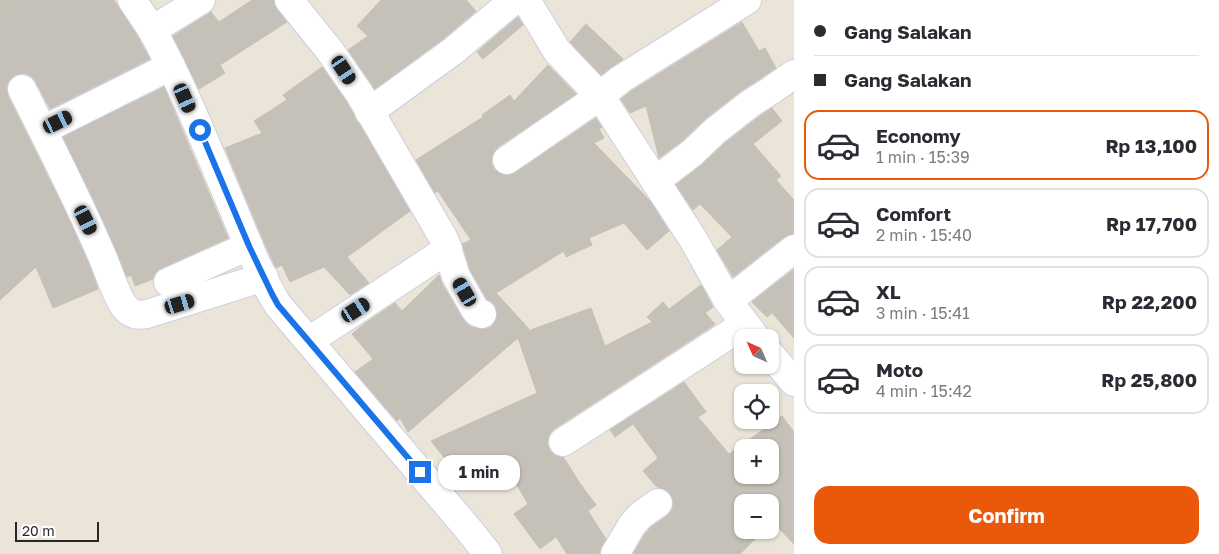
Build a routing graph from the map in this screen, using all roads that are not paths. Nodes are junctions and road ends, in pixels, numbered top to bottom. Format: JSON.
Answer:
{"nodes":[{"id":1,"x":132,"y":0,"type":"edge"},
{"id":2,"x":201,"y":0,"type":"edge"},
{"id":3,"x":289,"y":0,"type":"edge"},
{"id":4,"x":514,"y":0,"type":"edge"},
{"id":5,"x":526,"y":0,"type":"edge"},
{"id":6,"x":747,"y":0,"type":"edge"},
{"id":7,"x":152,"y":30,"type":"junction"},
{"id":8,"x":171,"y":66,"type":"junction"},
{"id":9,"x":794,"y":74,"type":"edge"},
{"id":10,"x":22,"y":89,"type":"dead end"},
{"id":11,"x":600,"y":96,"type":"junction"},
{"id":12,"x":369,"y":112,"type":"junction"},
{"id":13,"x":42,"y":130,"type":"junction"},
{"id":14,"x":507,"y":160,"type":"dead end"},
{"id":15,"x":655,"y":181,"type":"junction"},
{"id":16,"x":249,"y":246,"type":"junction"},
{"id":17,"x":448,"y":250,"type":"junction"},
{"id":18,"x":794,"y":250,"type":"edge"},
{"id":19,"x":264,"y":277,"type":"junction"},
{"id":20,"x":168,"y":282,"type":"dead end"},
{"id":21,"x":728,"y":301,"type":"junction"},
{"id":22,"x":482,"y":314,"type":"dead end"},
{"id":23,"x":749,"y":329,"type":"edge"},
{"id":24,"x":310,"y":341,"type":"junction"},
{"id":25,"x":734,"y":341,"type":"edge"},
{"id":26,"x":779,"y":364,"type":"edge"},
{"id":27,"x":794,"y":382,"type":"edge"},
{"id":28,"x":563,"y":442,"type":"dead end"},
{"id":29,"x":658,"y":503,"type":"dead end"},
{"id":30,"x":488,"y":554,"type":"edge"},
{"id":31,"x":615,"y":554,"type":"edge"}],
"edges":[{"from":1,"to":7,"type":"street"},
{"from":2,"to":7,"type":"street"},
{"from":3,"to":12,"type":"street"},
{"from":4,"to":12,"type":"street"},
{"from":5,"to":11,"type":"street"},
{"from":6,"to":11,"type":"street"},
{"from":7,"to":8,"type":"street"},
{"from":8,"to":13,"type":"street"},
{"from":8,"to":16,"type":"street"},
{"from":9,"to":15,"type":"street"},
{"from":10,"to":13,"type":"street"},
{"from":11,"to":14,"type":"street"},
{"from":11,"to":15,"type":"street"},
{"from":12,"to":17,"type":"street"},
{"from":13,"to":19,"type":"street"},
{"from":15,"to":21,"type":"street"},
{"from":16,"to":19,"type":"street"},
{"from":16,"to":20,"type":"street"},
{"from":17,"to":22,"type":"street"},
{"from":17,"to":24,"type":"street"},
{"from":18,"to":21,"type":"street"},
{"from":19,"to":24,"type":"street"},
{"from":21,"to":23,"type":"street"},
{"from":24,"to":30,"type":"street"},
{"from":25,"to":28,"type":"street"},
{"from":26,"to":27,"type":"street"},
{"from":29,"to":31,"type":"street"}]}
